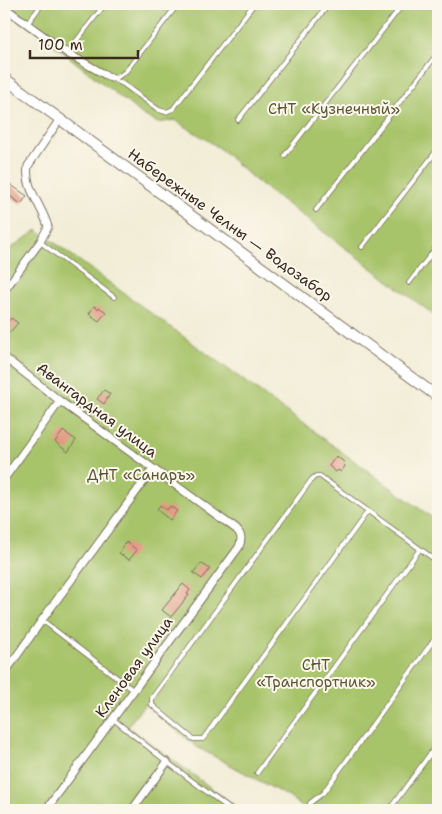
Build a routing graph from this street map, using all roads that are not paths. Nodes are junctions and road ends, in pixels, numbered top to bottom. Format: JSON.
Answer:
{"nodes":[{"id":1,"x":42,"y":4,"type":"edge"},
{"id":2,"x":105,"y":4,"type":"edge"},
{"id":3,"x":178,"y":4,"type":"edge"},
{"id":4,"x":254,"y":4,"type":"edge"},
{"id":5,"x":329,"y":4,"type":"edge"},
{"id":6,"x":403,"y":4,"type":"edge"},
{"id":7,"x":4,"y":6,"type":"edge"},
{"id":8,"x":27,"y":24,"type":"junction"},
{"id":9,"x":67,"y":53,"type":"junction"},
{"id":10,"x":438,"y":53,"type":"edge"},
{"id":11,"x":4,"y":78,"type":"edge"},
{"id":12,"x":111,"y":78,"type":"junction"},
{"id":13,"x":60,"y":119,"type":"junction"},
{"id":14,"x":238,"y":120,"type":"dead end"},
{"id":15,"x":438,"y":149,"type":"edge"},
{"id":16,"x":286,"y":155,"type":"dead end"},
{"id":17,"x":316,"y":210,"type":"dead end"},
{"id":18,"x":40,"y":242,"type":"junction"},
{"id":19,"x":438,"y":245,"type":"edge"},
{"id":20,"x":362,"y":247,"type":"dead end"},
{"id":21,"x":409,"y":283,"type":"dead end"},
{"id":22,"x":4,"y":291,"type":"edge"},
{"id":23,"x":114,"y":297,"type":"dead end"},
{"id":24,"x":4,"y":357,"type":"edge"},
{"id":25,"x":438,"y":397,"type":"edge"},
{"id":26,"x":60,"y":401,"type":"junction"},
{"id":27,"x":153,"y":469,"type":"junction"},
{"id":28,"x":4,"y":479,"type":"edge"},
{"id":29,"x":368,"y":511,"type":"junction"},
{"id":30,"x":242,"y":540,"type":"joint"},
{"id":31,"x":420,"y":549,"type":"junction"},
{"id":32,"x":438,"y":562,"type":"edge"},
{"id":33,"x":42,"y":620,"type":"junction"},
{"id":34,"x":438,"y":634,"type":"edge"},
{"id":35,"x":4,"y":674,"type":"edge"},
{"id":36,"x":133,"y":691,"type":"junction"},
{"id":37,"x":113,"y":719,"type":"junction"},
{"id":38,"x":438,"y":743,"type":"edge"},
{"id":39,"x":167,"y":762,"type":"junction"},
{"id":40,"x":257,"y":773,"type":"dead end"},
{"id":41,"x":310,"y":803,"type":"dead end"},
{"id":42,"x":46,"y":810,"type":"edge"},
{"id":43,"x":132,"y":810,"type":"edge"},
{"id":44,"x":231,"y":810,"type":"edge"},
{"id":45,"x":390,"y":810,"type":"edge"}],
"edges":[{"from":1,"to":8,"type":"lane"},
{"from":2,"to":9,"type":"lane"},
{"from":3,"to":12,"type":"lane"},
{"from":4,"to":12,"type":"lane"},
{"from":5,"to":14,"type":"lane"},
{"from":6,"to":16,"type":"lane"},
{"from":7,"to":8,"type":"street"},
{"from":8,"to":9,"type":"street"},
{"from":9,"to":12,"type":"street"},
{"from":10,"to":17,"type":"lane"},
{"from":11,"to":13,"type":"main road","name":"Набережные Челны — Водозабор"},
{"from":13,"to":18,"type":"street"},
{"from":13,"to":25,"type":"main road","name":"Набережные Челны — Водозабор"},
{"from":15,"to":20,"type":"lane"},
{"from":18,"to":22,"type":"street"},
{"from":18,"to":23,"type":"lane"},
{"from":19,"to":21,"type":"lane"},
{"from":24,"to":26,"type":"street","name":"Авангардная улица"},
{"from":26,"to":27,"type":"street","name":"Авангардная улица"},
{"from":26,"to":28,"type":"street"},
{"from":27,"to":30,"type":"street","name":"Авангардная улица"},
{"from":27,"to":33,"type":"street"},
{"from":29,"to":29,"type":"lane"},
{"from":29,"to":31,"type":"lane"},
{"from":30,"to":36,"type":"street","name":"Кленовая улица"},
{"from":31,"to":32,"type":"lane"},
{"from":31,"to":40,"type":"lane"},
{"from":33,"to":35,"type":"street"},
{"from":33,"to":36,"type":"lane"},
{"from":34,"to":41,"type":"lane"},
{"from":36,"to":37,"type":"street","name":"Кленовая улица"},
{"from":37,"to":39,"type":"lane"},
{"from":37,"to":42,"type":"street","name":"Кленовая улица"},
{"from":38,"to":45,"type":"lane"},
{"from":39,"to":43,"type":"street"},
{"from":39,"to":44,"type":"lane"}]}
